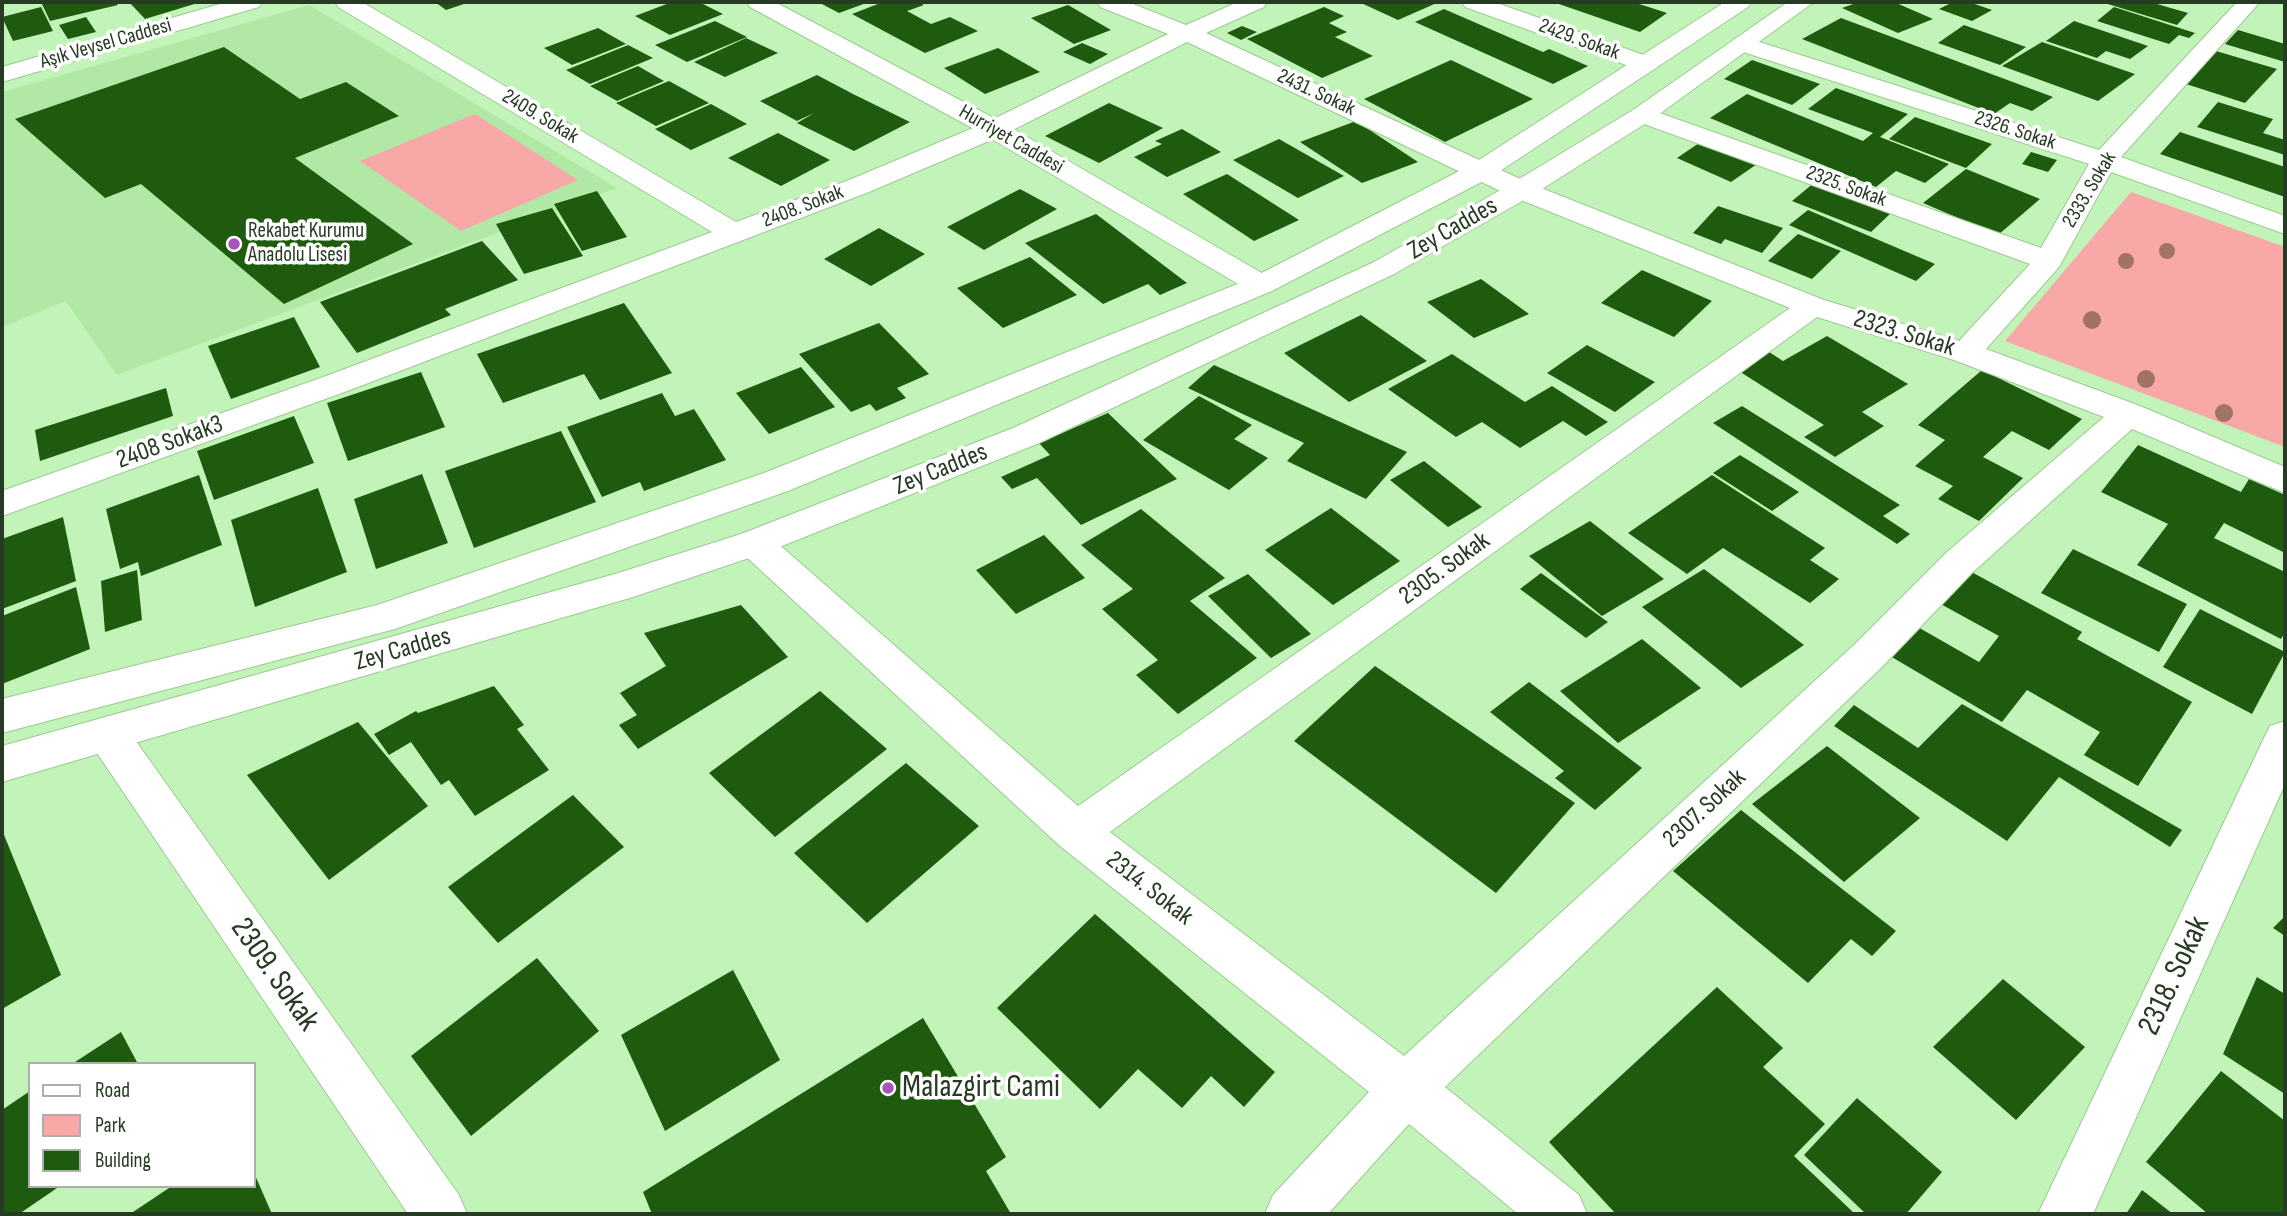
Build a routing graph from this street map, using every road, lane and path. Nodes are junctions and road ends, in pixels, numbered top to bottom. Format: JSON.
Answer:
{"nodes":[{"id":1,"x":251,"y":2,"type":"edge"},
{"id":2,"x":346,"y":2,"type":"edge"},
{"id":3,"x":758,"y":2,"type":"edge"},
{"id":4,"x":1108,"y":2,"type":"edge"},
{"id":5,"x":1256,"y":2,"type":"edge"},
{"id":6,"x":1473,"y":2,"type":"edge"},
{"id":7,"x":1740,"y":2,"type":"edge"},
{"id":8,"x":1803,"y":2,"type":"edge"},
{"id":9,"x":2249,"y":2,"type":"edge"},
{"id":10,"x":1187,"y":33,"type":"junction"},
{"id":11,"x":1742,"y":44,"type":"junction"},
{"id":12,"x":1646,"y":64,"type":"junction"},
{"id":13,"x":2,"y":75,"type":"edge"},
{"id":14,"x":1642,"y":115,"type":"junction"},
{"id":15,"x":994,"y":129,"type":"junction"},
{"id":16,"x":2104,"y":160,"type":"junction"},
{"id":17,"x":1481,"y":171,"type":"junction"},
{"id":18,"x":1521,"y":190,"type":"junction"},
{"id":19,"x":2285,"y":226,"type":"edge"},
{"id":20,"x":734,"y":233,"type":"junction"},
{"id":21,"x":2049,"y":261,"type":"junction"},
{"id":22,"x":1261,"y":285,"type":"junction"},
{"id":23,"x":1813,"y":306,"type":"junction"},
{"id":24,"x":1965,"y":353,"type":"junction"},
{"id":25,"x":338,"y":383,"type":"joint"},
{"id":26,"x":2128,"y":414,"type":"junction"},
{"id":27,"x":2285,"y":481,"type":"edge"},
{"id":28,"x":2,"y":504,"type":"edge"},
{"id":29,"x":754,"y":543,"type":"junction"},
{"id":30,"x":2,"y":716,"type":"edge"},
{"id":31,"x":108,"y":735,"type":"junction"},
{"id":32,"x":2285,"y":738,"type":"edge"},
{"id":33,"x":2,"y":764,"type":"edge"},
{"id":34,"x":1076,"y":832,"type":"junction"},
{"id":35,"x":1406,"y":1089,"type":"junction"},
{"id":36,"x":440,"y":1214,"type":"edge"},
{"id":37,"x":1292,"y":1214,"type":"edge"},
{"id":38,"x":1560,"y":1214,"type":"edge"},
{"id":39,"x":2065,"y":1214,"type":"edge"}],
"edges":[{"from":1,"to":13,"type":"street","name":"Aşık Veysel Caddesi"},
{"from":2,"to":20,"type":"street","name":"2409. Sokak"},
{"from":3,"to":15,"type":"street","name":"Hurriyet Caddesi"},
{"from":4,"to":10,"type":"street","name":"2431. Sokak"},
{"from":5,"to":10,"type":"street","name":"2408. Sokak"},
{"from":6,"to":12,"type":"street","name":"2429. Sokak"},
{"from":7,"to":12,"type":"street","name":"Zey Caddes"},
{"from":8,"to":11,"type":"street","name":"Zey Caddes"},
{"from":9,"to":16,"type":"street","name":"2333. Sokak"},
{"from":10,"to":15,"type":"street","name":"2408. Sokak"},
{"from":10,"to":17,"type":"street","name":"2431. Sokak"},
{"from":11,"to":14,"type":"street","name":"Zey Caddes"},
{"from":11,"to":16,"type":"street","name":"2326. Sokak"},
{"from":12,"to":17,"type":"street","name":"Zey Caddes"},
{"from":14,"to":18,"type":"street","name":"Zey Caddes"},
{"from":14,"to":21,"type":"street","name":"2325. Sokak"},
{"from":15,"to":20,"type":"street","name":"2408. Sokak"},
{"from":15,"to":22,"type":"street","name":"Hurriyet Caddesi"},
{"from":16,"to":19,"type":"street","name":"2326. Sokak"},
{"from":16,"to":21,"type":"street","name":"2333. Sokak"},
{"from":17,"to":18,"type":"street","name":"2431. Sokak"},
{"from":17,"to":22,"type":"street","name":"Zey Caddes"},
{"from":18,"to":23,"type":"street","name":"2323. Sokak"},
{"from":18,"to":29,"type":"street","name":"Zey Caddes"},
{"from":20,"to":25,"type":"street","name":"2408. Sokak"},
{"from":21,"to":24,"type":"street","name":"2333. Sokak"},
{"from":22,"to":30,"type":"street","name":"Zey Caddes"},
{"from":23,"to":24,"type":"street","name":"2323. Sokak"},
{"from":23,"to":34,"type":"street","name":"2305. Sokak"},
{"from":24,"to":26,"type":"street","name":"2323. Sokak"},
{"from":25,"to":28,"type":"street","name":"2408 Sokak3"},
{"from":26,"to":27,"type":"street","name":"2323. Sokak"},
{"from":26,"to":35,"type":"street","name":"2307. Sokak"},
{"from":29,"to":31,"type":"street","name":"Zey Caddes"},
{"from":29,"to":34,"type":"street","name":"2314. Sokak"},
{"from":31,"to":33,"type":"street","name":"Zey Caddes"},
{"from":31,"to":36,"type":"street","name":"2309. Sokak"},
{"from":32,"to":39,"type":"street","name":"2318. Sokak"},
{"from":34,"to":35,"type":"street","name":"2314. Sokak"},
{"from":35,"to":37,"type":"street","name":"2307. Sokak"},
{"from":35,"to":38,"type":"street","name":"2314. Sokak"}]}
